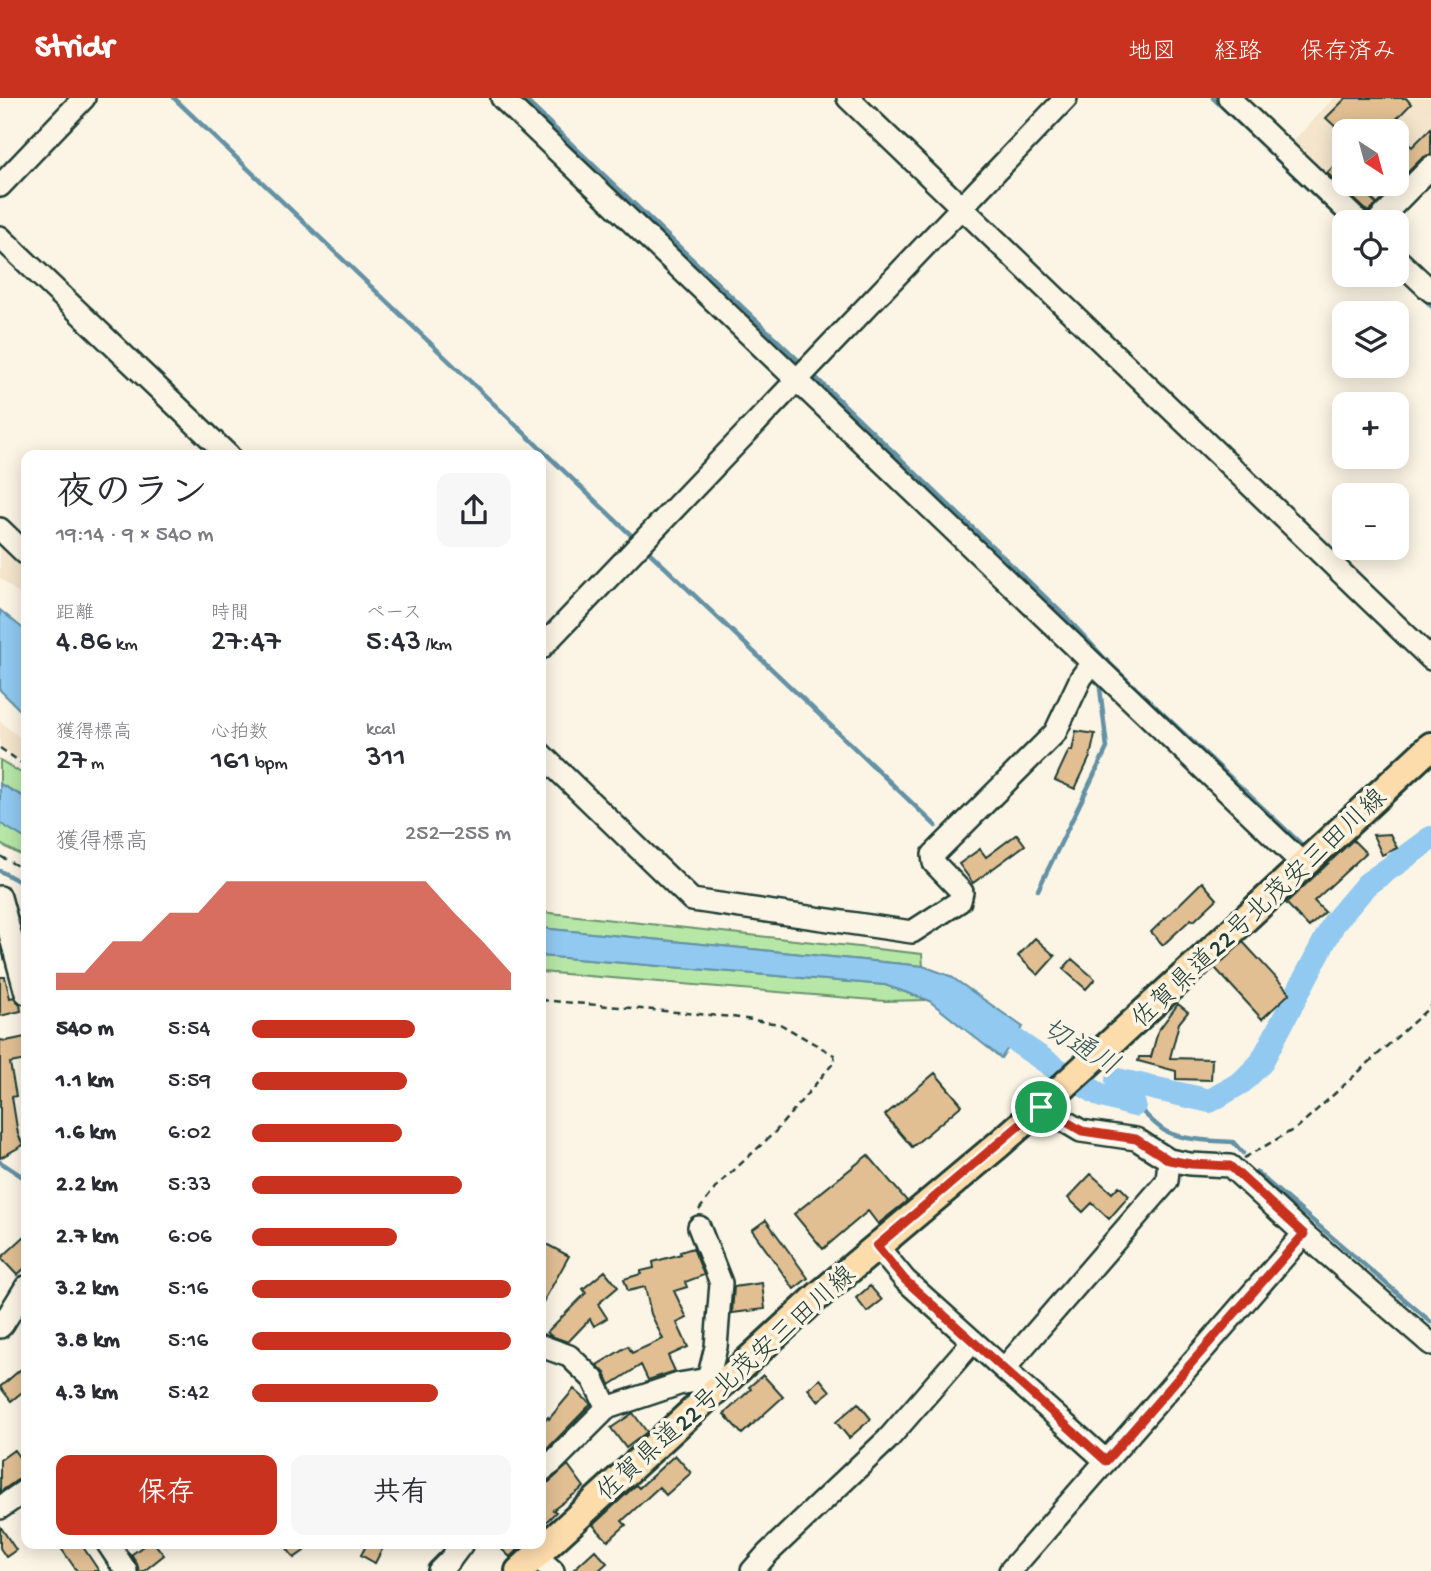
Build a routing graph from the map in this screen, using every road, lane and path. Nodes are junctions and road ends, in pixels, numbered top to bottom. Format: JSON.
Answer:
{"nodes":[{"id":1,"x":84,"y":98,"type":"edge"},
{"id":2,"x":502,"y":98,"type":"edge"},
{"id":3,"x":848,"y":98,"type":"edge"},
{"id":4,"x":1066,"y":98,"type":"edge"},
{"id":5,"x":1229,"y":98,"type":"edge"},
{"id":6,"x":1431,"y":167,"type":"edge"},
{"id":7,"x":0,"y":186,"type":"edge"},
{"id":8,"x":962,"y":207,"type":"junction"},
{"id":9,"x":1346,"y":210,"type":"edge"},
{"id":10,"x":1389,"y":210,"type":"edge"},
{"id":11,"x":0,"y":237,"type":"edge"},
{"id":12,"x":1409,"y":270,"type":"edge"},
{"id":13,"x":1431,"y":291,"type":"edge"},
{"id":14,"x":796,"y":380,"type":"junction"},
{"id":15,"x":223,"y":450,"type":"edge"},
{"id":16,"x":0,"y":529,"type":"edge"},
{"id":17,"x":21,"y":549,"type":"edge"},
{"id":18,"x":546,"y":643,"type":"edge"},
{"id":19,"x":1431,"y":659,"type":"edge"},
{"id":20,"x":1092,"y":663,"type":"junction"},
{"id":21,"x":1431,"y":746,"type":"edge"},
{"id":22,"x":0,"y":748,"type":"edge"},
{"id":23,"x":546,"y":759,"type":"edge"},
{"id":24,"x":21,"y":763,"type":"edge"},
{"id":25,"x":0,"y":856,"type":"edge"},
{"id":26,"x":1304,"y":865,"type":"junction"},
{"id":27,"x":21,"y":869,"type":"edge"},
{"id":28,"x":0,"y":897,"type":"edge"},
{"id":29,"x":21,"y":975,"type":"edge"},
{"id":30,"x":546,"y":1000,"type":"edge"},
{"id":31,"x":1431,"y":1006,"type":"edge"},
{"id":32,"x":1044,"y":1104,"type":"junction"},
{"id":33,"x":1169,"y":1160,"type":"junction"},
{"id":34,"x":1230,"y":1166,"type":"junction"},
{"id":35,"x":699,"y":1227,"type":"joint"},
{"id":36,"x":1304,"y":1234,"type":"junction"},
{"id":37,"x":877,"y":1246,"type":"junction"},
{"id":38,"x":21,"y":1295,"type":"edge"},
{"id":39,"x":0,"y":1327,"type":"edge"},
{"id":40,"x":973,"y":1341,"type":"junction"},
{"id":41,"x":1431,"y":1343,"type":"edge"},
{"id":42,"x":546,"y":1348,"type":"edge"},
{"id":43,"x":1004,"y":1369,"type":"junction"},
{"id":44,"x":713,"y":1383,"type":"junction"},
{"id":45,"x":607,"y":1408,"type":"junction"},
{"id":46,"x":1106,"y":1461,"type":"junction"},
{"id":47,"x":546,"y":1467,"type":"edge"},
{"id":48,"x":21,"y":1493,"type":"edge"},
{"id":49,"x":0,"y":1508,"type":"edge"},
{"id":50,"x":111,"y":1549,"type":"edge"},
{"id":51,"x":458,"y":1549,"type":"edge"},
{"id":52,"x":536,"y":1566,"type":"edge"},
{"id":53,"x":126,"y":1571,"type":"edge"},
{"id":54,"x":439,"y":1571,"type":"edge"},
{"id":55,"x":752,"y":1571,"type":"edge"},
{"id":56,"x":1010,"y":1571,"type":"edge"}],
"edges":[{"from":1,"to":7,"type":"street"},
{"from":2,"to":14,"type":"street"},
{"from":3,"to":8,"type":"street"},
{"from":4,"to":8,"type":"street"},
{"from":5,"to":9,"type":"street"},
{"from":6,"to":10,"type":"street"},
{"from":8,"to":14,"type":"street"},
{"from":8,"to":19,"type":"street"},
{"from":11,"to":15,"type":"street"},
{"from":12,"to":13,"type":"street"},
{"from":14,"to":18,"type":"street"},
{"from":14,"to":20,"type":"street"},
{"from":16,"to":17,"type":"street"},
{"from":20,"to":23,"type":"street"},
{"from":20,"to":26,"type":"street"},
{"from":21,"to":26,"type":"main road","name":"佐賀県道22号北茂安三田川線"},
{"from":22,"to":24,"type":"path"},
{"from":25,"to":27,"type":"path"},
{"from":26,"to":32,"type":"main road","name":"佐賀県道22号北茂安三田川線"},
{"from":28,"to":29,"type":"street"},
{"from":30,"to":35,"type":"path"},
{"from":31,"to":34,"type":"path"},
{"from":32,"to":33,"type":"street"},
{"from":32,"to":37,"type":"main road","name":"佐賀県道22号北茂安三田川線"},
{"from":33,"to":34,"type":"street"},
{"from":33,"to":43,"type":"street"},
{"from":34,"to":36,"type":"street"},
{"from":35,"to":44,"type":"street"},
{"from":36,"to":41,"type":"street"},
{"from":36,"to":46,"type":"street"},
{"from":37,"to":40,"type":"street"},
{"from":37,"to":44,"type":"main road","name":"佐賀県道22号北茂安三田川線"},
{"from":38,"to":39,"type":"street"},
{"from":40,"to":43,"type":"street"},
{"from":40,"to":55,"type":"street"},
{"from":42,"to":45,"type":"street"},
{"from":43,"to":46,"type":"street"},
{"from":44,"to":45,"type":"street"},
{"from":44,"to":52,"type":"main road","name":"佐賀県道22号北茂安三田川線"},
{"from":45,"to":47,"type":"street"},
{"from":46,"to":56,"type":"street"},
{"from":48,"to":49,"type":"street"},
{"from":50,"to":53,"type":"street"},
{"from":51,"to":54,"type":"street"}]}
